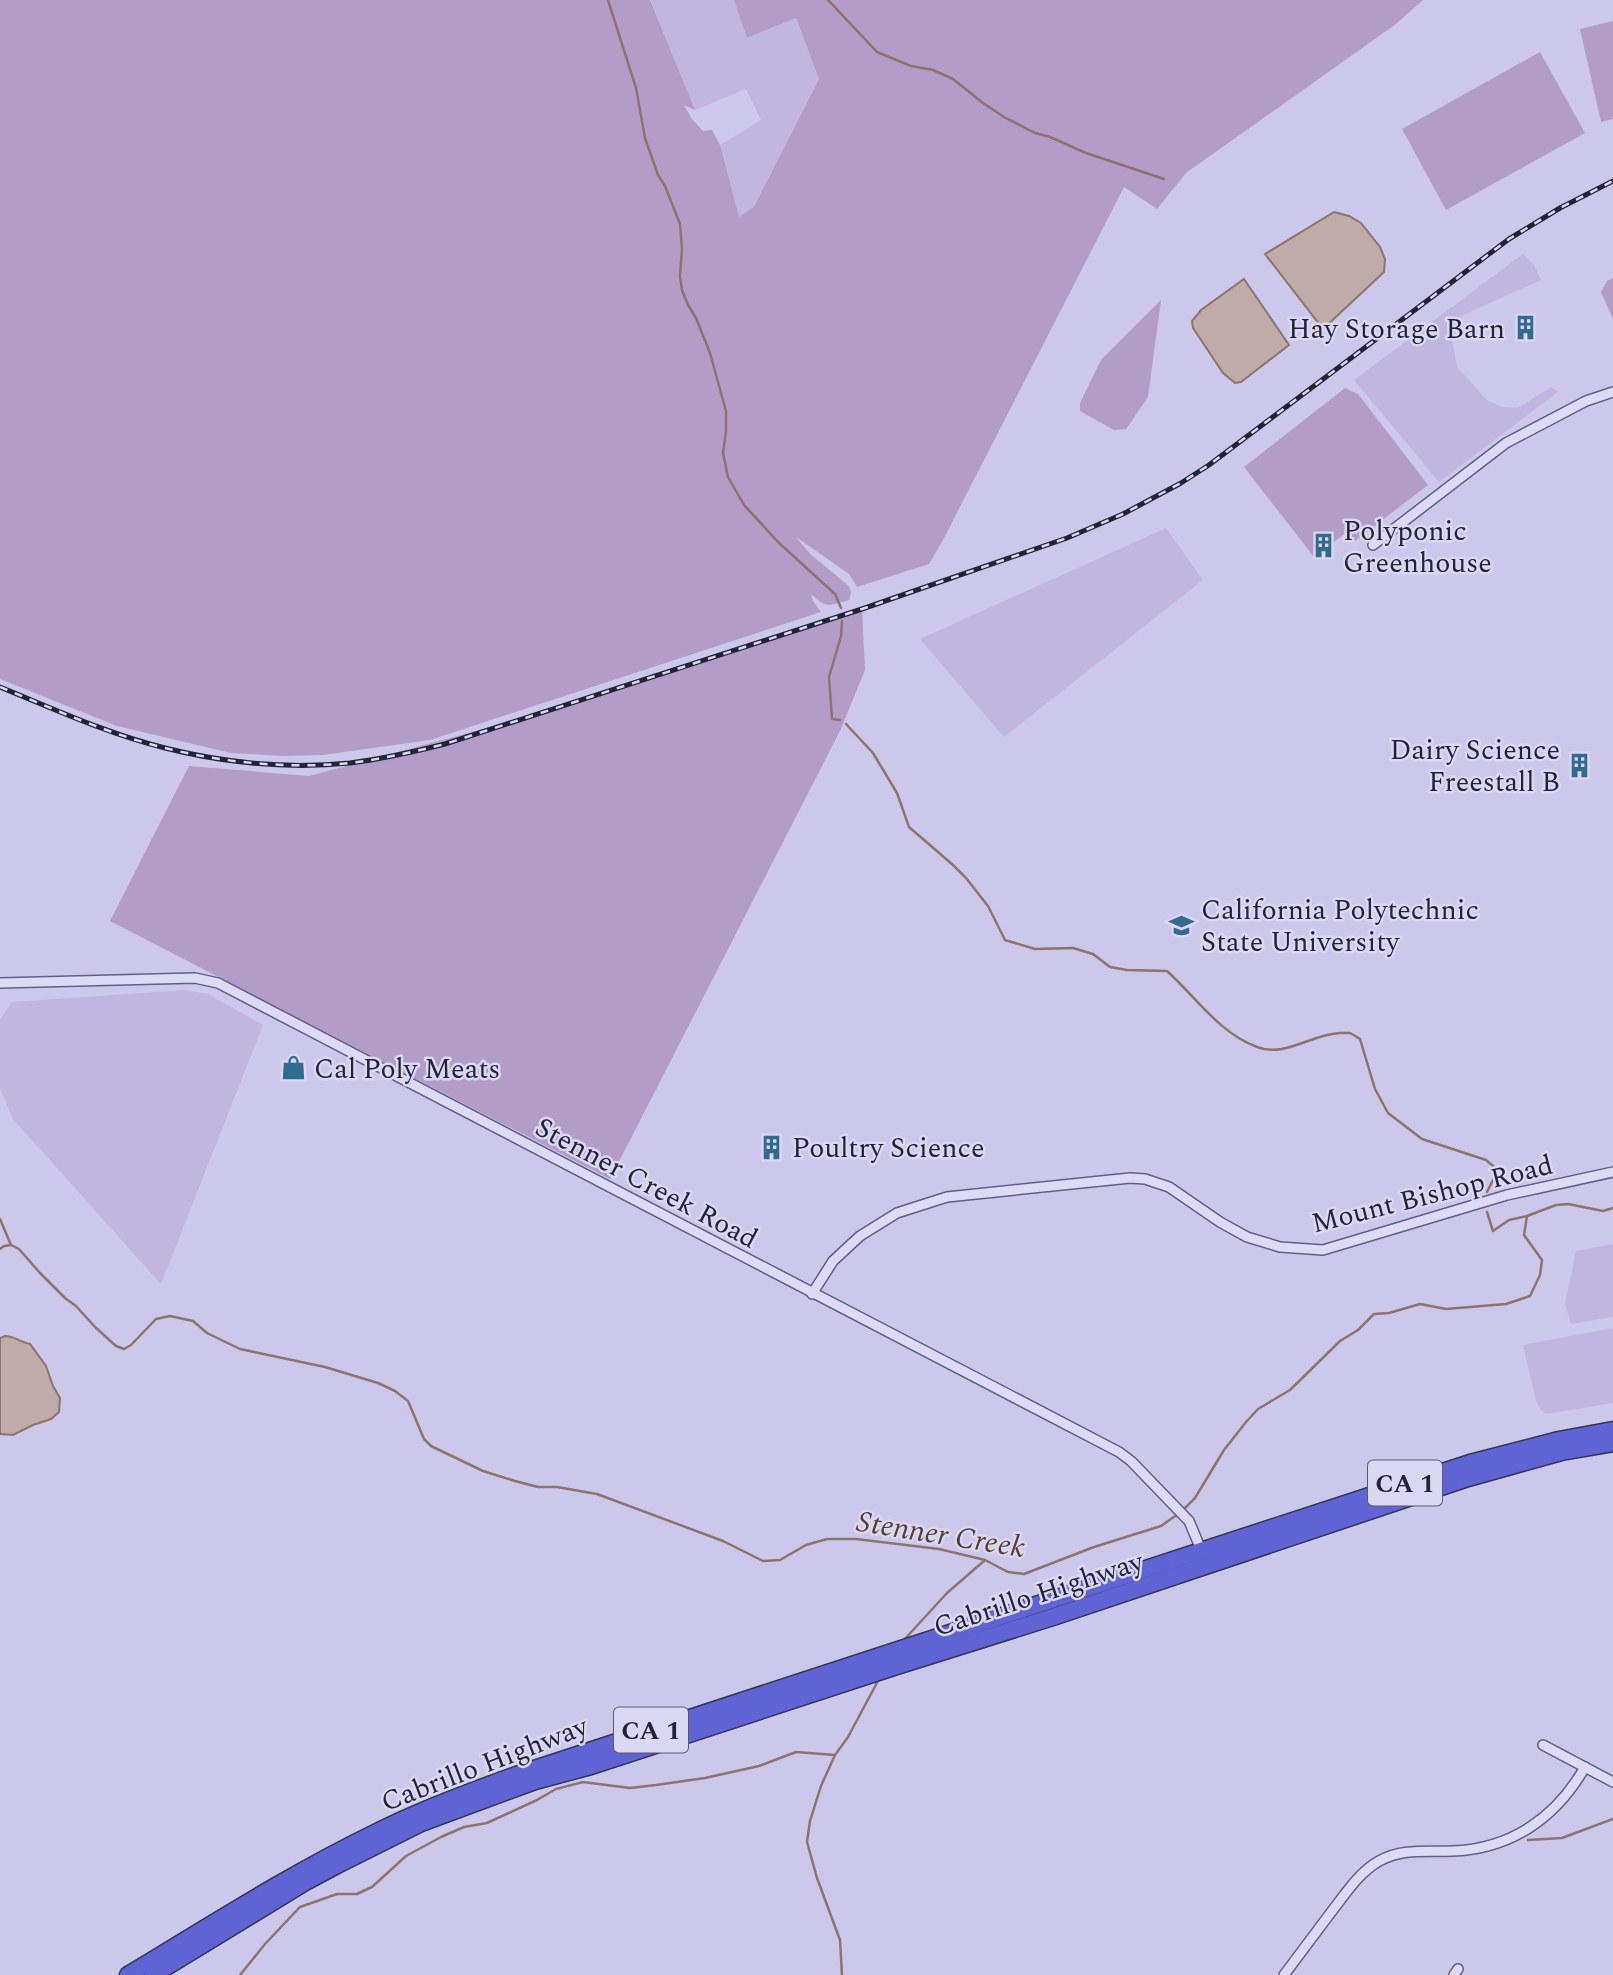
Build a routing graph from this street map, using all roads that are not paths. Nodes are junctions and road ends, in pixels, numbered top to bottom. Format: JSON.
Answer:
{"nodes":[{"id":1,"x":1613,"y":392,"type":"edge"},
{"id":2,"x":1373,"y":545,"type":"dead end"},
{"id":3,"x":0,"y":983,"type":"edge"},
{"id":4,"x":1613,"y":1172,"type":"edge"},
{"id":5,"x":812,"y":1294,"type":"junction"},
{"id":6,"x":1613,"y":1430,"type":"edge"},
{"id":7,"x":1613,"y":1443,"type":"edge"},
{"id":8,"x":1204,"y":1558,"type":"junction"},
{"id":9,"x":1543,"y":1745,"type":"dead end"},
{"id":10,"x":1585,"y":1768,"type":"junction"},
{"id":11,"x":1613,"y":1782,"type":"edge"},
{"id":12,"x":128,"y":1975,"type":"edge"},
{"id":13,"x":153,"y":1975,"type":"edge"},
{"id":14,"x":1284,"y":1975,"type":"edge"}],
"edges":[{"from":1,"to":2,"type":"street"},
{"from":3,"to":5,"type":"street","name":"Stenner Creek Road"},
{"from":4,"to":5,"type":"street","name":"Mount Bishop Road"},
{"from":5,"to":8,"type":"street","name":"Stenner Creek Road"},
{"from":6,"to":8,"type":"highway","number":"CA 1"},
{"from":7,"to":8,"type":"highway","number":"CA 1"},
{"from":8,"to":12,"type":"highway","name":"Cabrillo Highway","number":"CA 1"},
{"from":8,"to":13,"type":"highway","name":"Cabrillo Highway","number":"CA 1"},
{"from":9,"to":10,"type":"street"},
{"from":10,"to":11,"type":"street"},
{"from":10,"to":14,"type":"street"}]}
